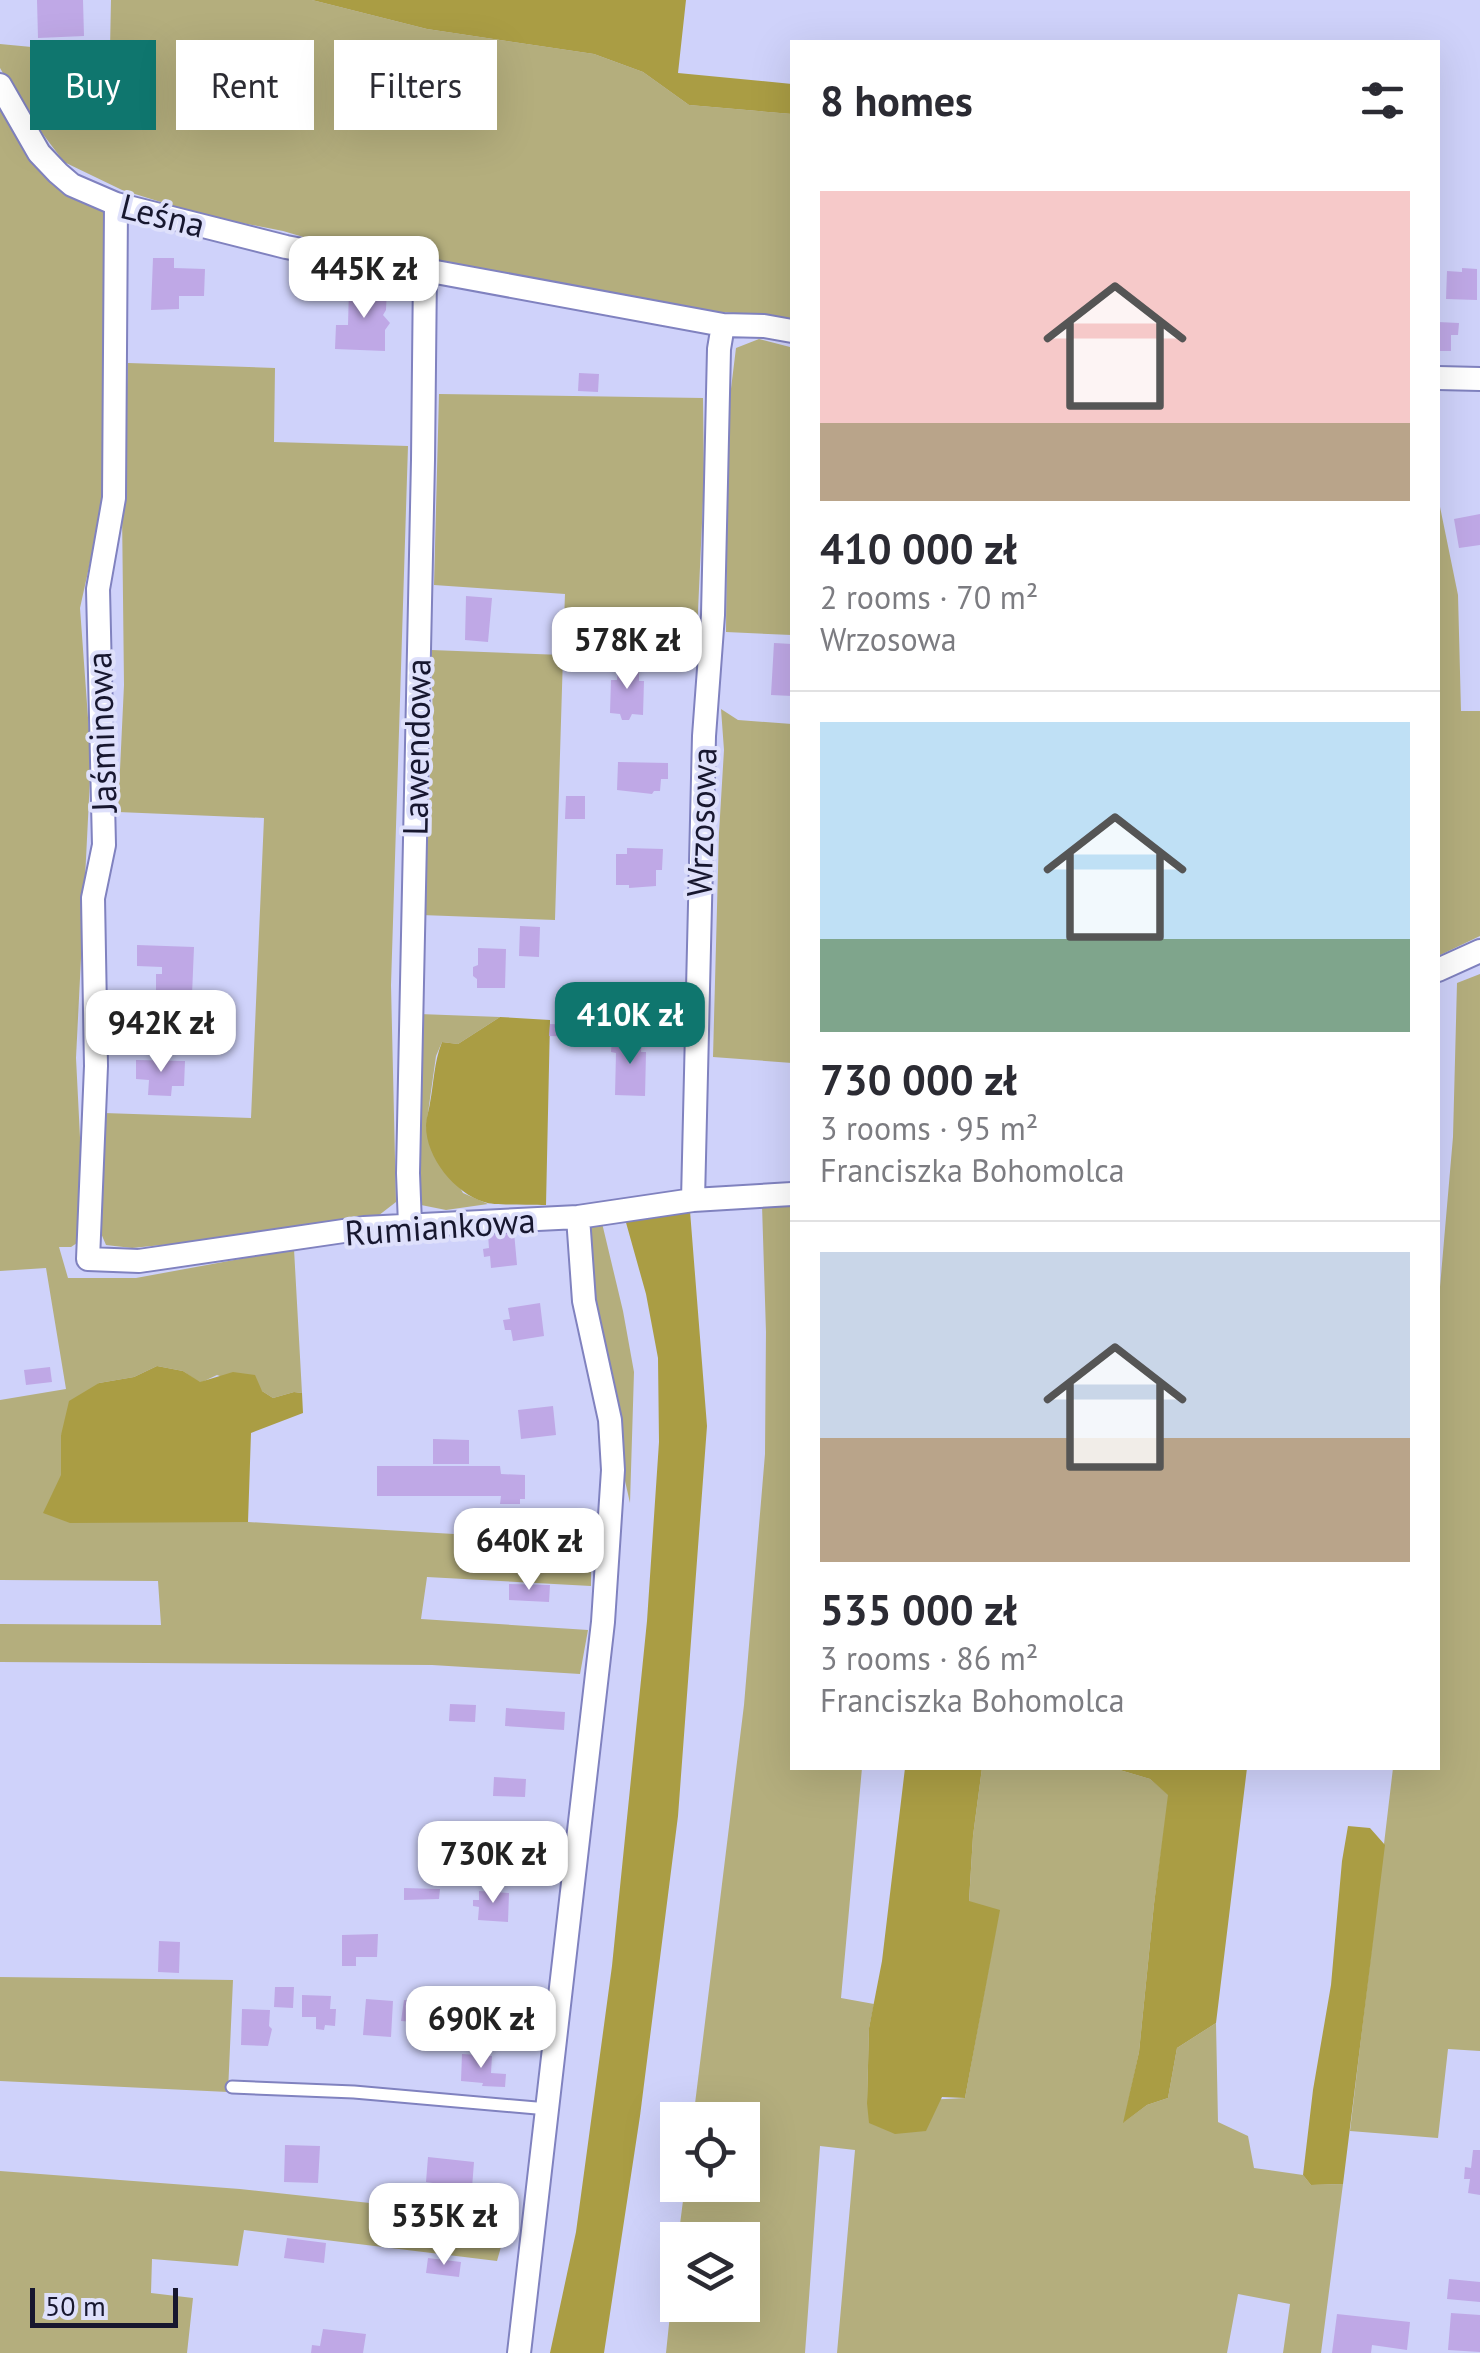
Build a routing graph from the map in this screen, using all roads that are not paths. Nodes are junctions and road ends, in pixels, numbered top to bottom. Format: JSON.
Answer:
{"nodes":[{"id":1,"x":0,"y":85,"type":"edge"},
{"id":2,"x":116,"y":204,"type":"junction"},
{"id":3,"x":425,"y":270,"type":"junction"},
{"id":4,"x":723,"y":325,"type":"junction"},
{"id":5,"x":790,"y":331,"type":"edge"},
{"id":6,"x":1440,"y":378,"type":"edge"},
{"id":7,"x":1480,"y":379,"type":"edge"},
{"id":8,"x":1480,"y":951,"type":"edge"},
{"id":9,"x":1440,"y":969,"type":"edge"},
{"id":10,"x":790,"y":1194,"type":"edge"},
{"id":11,"x":692,"y":1200,"type":"junction"},
{"id":12,"x":578,"y":1217,"type":"junction"},
{"id":13,"x":410,"y":1225,"type":"junction"},
{"id":14,"x":88,"y":1259,"type":"joint"},
{"id":15,"x":232,"y":2086,"type":"dead end"},
{"id":16,"x":548,"y":2109,"type":"junction"},
{"id":17,"x":520,"y":2353,"type":"edge"}],
"edges":[{"from":1,"to":2,"type":"street","name":"Leśna"},
{"from":2,"to":3,"type":"street","name":"Leśna"},
{"from":2,"to":14,"type":"street","name":"Jaśminowa"},
{"from":3,"to":4,"type":"street","name":"Leśna"},
{"from":3,"to":13,"type":"street","name":"Lawendowa"},
{"from":4,"to":5,"type":"street","name":"Leśna"},
{"from":4,"to":11,"type":"street","name":"Wrzosowa"},
{"from":6,"to":7,"type":"street"},
{"from":8,"to":9,"type":"street"},
{"from":10,"to":11,"type":"street","name":"Rumiankowa"},
{"from":11,"to":12,"type":"street","name":"Rumiankowa"},
{"from":12,"to":13,"type":"street","name":"Rumiankowa"},
{"from":12,"to":16,"type":"street"},
{"from":13,"to":14,"type":"street","name":"Rumiankowa"},
{"from":15,"to":16,"type":"lane"},
{"from":16,"to":17,"type":"street"}]}
